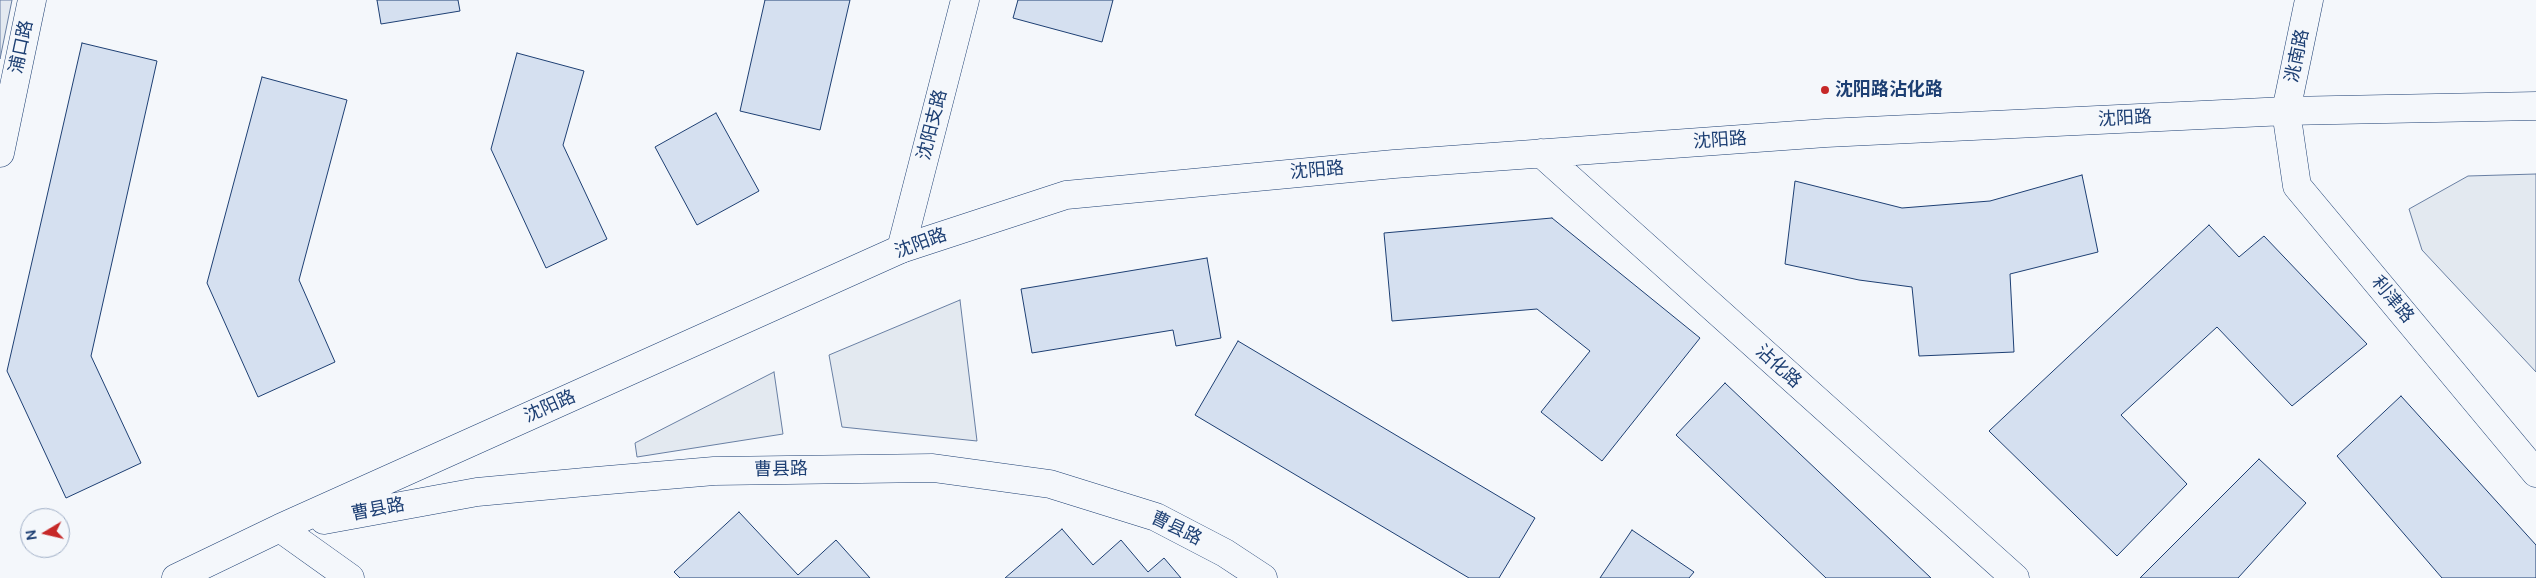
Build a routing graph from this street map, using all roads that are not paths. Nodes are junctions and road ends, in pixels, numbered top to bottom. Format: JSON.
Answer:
{"nodes":[{"id":1,"x":32,"y":0,"type":"edge"},
{"id":2,"x":965,"y":0,"type":"edge"},
{"id":3,"x":2309,"y":0,"type":"edge"},
{"id":4,"x":2536,"y":106,"type":"edge"},
{"id":5,"x":2286,"y":111,"type":"junction"},
{"id":6,"x":0,"y":153,"type":"edge"},
{"id":7,"x":1541,"y":153,"type":"junction"},
{"id":8,"x":901,"y":249,"type":"junction"},
{"id":9,"x":2536,"y":473,"type":"edge"},
{"id":10,"x":280,"y":528,"type":"junction"},
{"id":11,"x":176,"y":578,"type":"edge"},
{"id":12,"x":350,"y":578,"type":"edge"},
{"id":13,"x":1263,"y":578,"type":"edge"},
{"id":14,"x":2016,"y":578,"type":"edge"}],
"edges":[{"from":1,"to":6,"type":"street","name":"浦口路"},
{"from":2,"to":8,"type":"street","name":"沈阳支路"},
{"from":3,"to":5,"type":"street","name":"洮南路"},
{"from":4,"to":5,"type":"street","name":"沈阳路"},
{"from":5,"to":7,"type":"street","name":"沈阳路"},
{"from":5,"to":9,"type":"street","name":"利津路"},
{"from":7,"to":8,"type":"street","name":"沈阳路"},
{"from":7,"to":14,"type":"street","name":"沾化路"},
{"from":8,"to":10,"type":"street","name":"沈阳路"},
{"from":10,"to":11,"type":"street","name":"沈阳路"},
{"from":10,"to":12,"type":"street"},
{"from":10,"to":13,"type":"street","name":"曹县路"}]}
